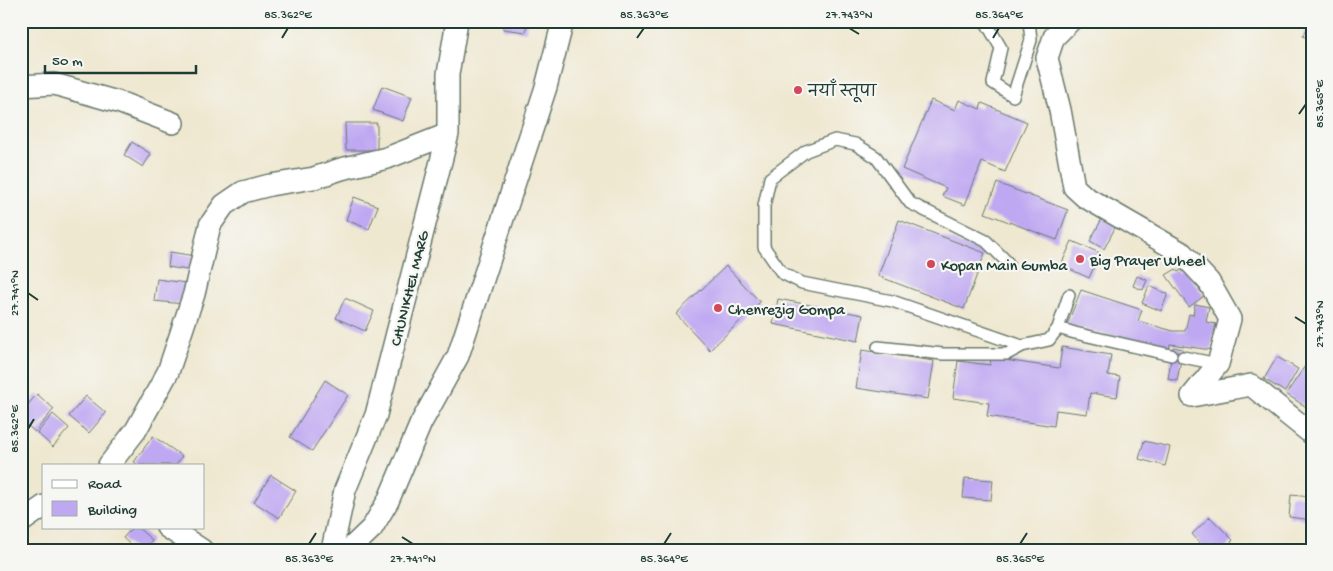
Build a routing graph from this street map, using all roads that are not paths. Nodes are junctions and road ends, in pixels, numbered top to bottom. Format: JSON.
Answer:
{"nodes":[{"id":1,"x":456,"y":21,"type":"edge"},
{"id":2,"x":562,"y":21,"type":"edge"},
{"id":3,"x":984,"y":21,"type":"edge"},
{"id":4,"x":1030,"y":21,"type":"edge"},
{"id":5,"x":1070,"y":21,"type":"edge"},
{"id":6,"x":21,"y":86,"type":"edge"},
{"id":7,"x":173,"y":123,"type":"dead end"},
{"id":8,"x":448,"y":134,"type":"junction"},
{"id":9,"x":1008,"y":263,"type":"dead end"},
{"id":10,"x":1069,"y":295,"type":"dead end"},
{"id":11,"x":1058,"y":328,"type":"junction"},
{"id":12,"x":1022,"y":346,"type":"junction"},
{"id":13,"x":878,"y":347,"type":"dead end"},
{"id":14,"x":1171,"y":355,"type":"dead end"},
{"id":15,"x":1182,"y":358,"type":"dead end"},
{"id":16,"x":1218,"y":364,"type":"junction"},
{"id":17,"x":1312,"y":434,"type":"edge"},
{"id":18,"x":111,"y":464,"type":"edge"},
{"id":19,"x":42,"y":507,"type":"edge"},
{"id":20,"x":21,"y":522,"type":"edge"},
{"id":21,"x":169,"y":528,"type":"edge"},
{"id":22,"x":202,"y":550,"type":"edge"},
{"id":23,"x":332,"y":550,"type":"edge"},
{"id":24,"x":349,"y":550,"type":"edge"}],
"edges":[{"from":1,"to":8,"type":"street","name":"CHUNIKHEL MARG"},
{"from":2,"to":24,"type":"street"},
{"from":3,"to":4,"type":"lane"},
{"from":5,"to":16,"type":"street"},
{"from":6,"to":7,"type":"street"},
{"from":8,"to":18,"type":"street"},
{"from":8,"to":23,"type":"street","name":"CHUNIKHEL MARG"},
{"from":9,"to":12,"type":"lane"},
{"from":10,"to":11,"type":"lane"},
{"from":11,"to":12,"type":"lane"},
{"from":11,"to":14,"type":"lane"},
{"from":12,"to":13,"type":"lane"},
{"from":15,"to":16,"type":"lane"},
{"from":16,"to":17,"type":"street"},
{"from":19,"to":20,"type":"street"},
{"from":21,"to":22,"type":"street"}]}
